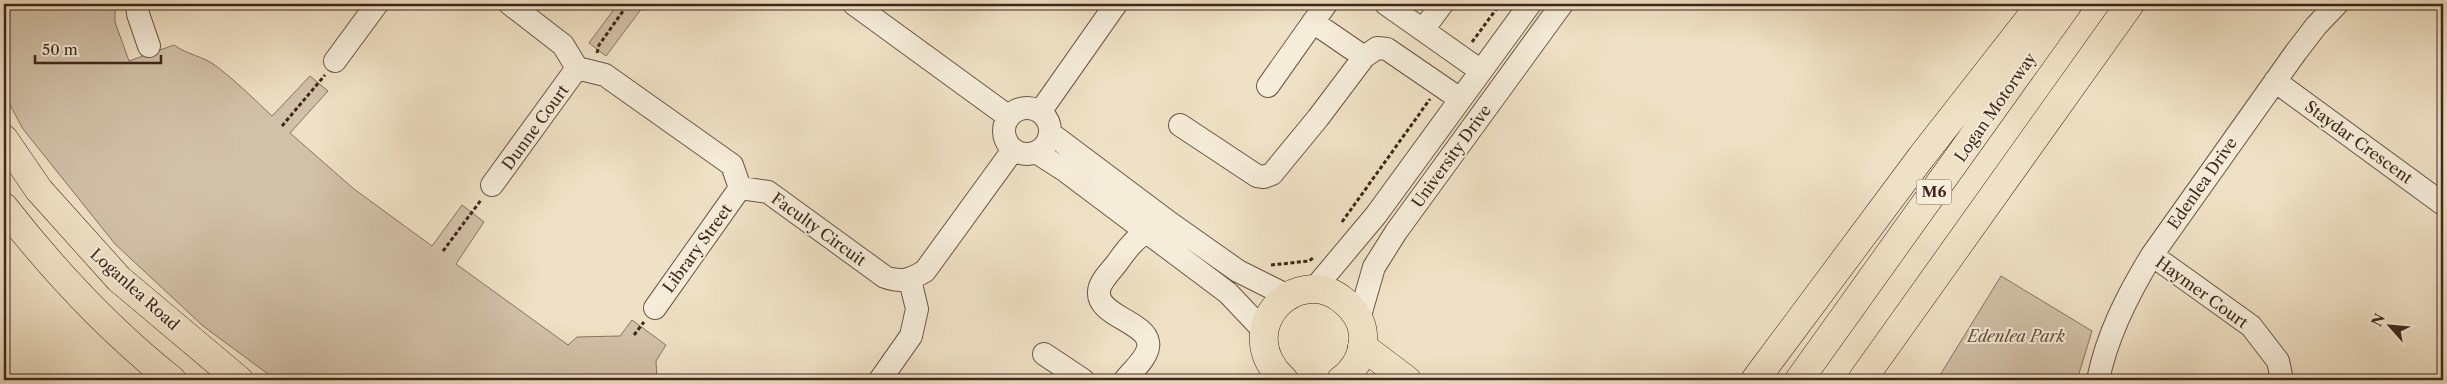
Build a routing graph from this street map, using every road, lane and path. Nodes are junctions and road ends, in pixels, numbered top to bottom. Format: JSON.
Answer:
{"nodes":[{"id":1,"x":138,"y":4,"type":"edge"},
{"id":2,"x":377,"y":4,"type":"edge"},
{"id":3,"x":510,"y":4,"type":"edge"},
{"id":4,"x":628,"y":4,"type":"edge"},
{"id":5,"x":854,"y":4,"type":"edge"},
{"id":6,"x":1116,"y":4,"type":"edge"},
{"id":7,"x":1326,"y":4,"type":"edge"},
{"id":8,"x":1386,"y":4,"type":"edge"},
{"id":9,"x":1442,"y":4,"type":"edge"},
{"id":10,"x":1500,"y":4,"type":"edge"},
{"id":11,"x":1530,"y":4,"type":"edge"},
{"id":12,"x":1562,"y":4,"type":"edge"},
{"id":13,"x":2041,"y":4,"type":"edge"},
{"id":14,"x":2068,"y":4,"type":"edge"},
{"id":15,"x":2130,"y":4,"type":"edge"},
{"id":16,"x":2338,"y":4,"type":"edge"},
{"id":17,"x":1313,"y":22,"type":"junction"},
{"id":18,"x":1423,"y":30,"type":"junction"},
{"id":19,"x":149,"y":46,"type":"dead end"},
{"id":20,"x":1364,"y":57,"type":"junction"},
{"id":21,"x":1461,"y":57,"type":"junction"},
{"id":22,"x":335,"y":60,"type":"joint"},
{"id":23,"x":577,"y":68,"type":"junction"},
{"id":24,"x":1481,"y":70,"type":"junction"},
{"id":25,"x":2275,"y":81,"type":"junction"},
{"id":26,"x":1440,"y":85,"type":"junction"},
{"id":27,"x":1268,"y":86,"type":"dead end"},
{"id":28,"x":1460,"y":99,"type":"junction"},
{"id":29,"x":1040,"y":112,"type":"junction"},
{"id":30,"x":1009,"y":117,"type":"junction"},
{"id":31,"x":1180,"y":125,"type":"dead end"},
{"id":32,"x":282,"y":126,"type":"dead end"},
{"id":33,"x":1050,"y":133,"type":"junction"},
{"id":34,"x":4,"y":139,"type":"edge"},
{"id":35,"x":1014,"y":150,"type":"junction"},
{"id":36,"x":1036,"y":152,"type":"junction"},
{"id":37,"x":492,"y":185,"type":"joint"},
{"id":38,"x":740,"y":188,"type":"junction"},
{"id":39,"x":2443,"y":204,"type":"edge"},
{"id":40,"x":4,"y":207,"type":"edge"},
{"id":41,"x":1170,"y":223,"type":"junction"},
{"id":42,"x":1338,"y":228,"type":"dead end"},
{"id":43,"x":1145,"y":231,"type":"junction"},
{"id":44,"x":443,"y":251,"type":"dead end"},
{"id":45,"x":2152,"y":255,"type":"junction"},
{"id":46,"x":1315,"y":257,"type":"dead end"},
{"id":47,"x":1270,"y":265,"type":"dead end"},
{"id":48,"x":910,"y":280,"type":"junction"},
{"id":49,"x":1301,"y":293,"type":"junction"},
{"id":50,"x":655,"y":308,"type":"dead end"},
{"id":51,"x":1359,"y":319,"type":"junction"},
{"id":52,"x":1362,"y":346,"type":"junction"},
{"id":53,"x":1044,"y":354,"type":"dead end"},
{"id":54,"x":1261,"y":356,"type":"edge"},
{"id":55,"x":172,"y":380,"type":"edge"},
{"id":56,"x":240,"y":380,"type":"edge"},
{"id":57,"x":880,"y":380,"type":"edge"},
{"id":58,"x":1083,"y":380,"type":"edge"},
{"id":59,"x":1124,"y":380,"type":"edge"},
{"id":60,"x":1284,"y":380,"type":"edge"},
{"id":61,"x":1341,"y":380,"type":"edge"},
{"id":62,"x":1407,"y":380,"type":"edge"},
{"id":63,"x":1756,"y":380,"type":"edge"},
{"id":64,"x":1799,"y":380,"type":"edge"},
{"id":65,"x":1862,"y":380,"type":"edge"},
{"id":66,"x":2098,"y":380,"type":"edge"},
{"id":67,"x":2282,"y":380,"type":"edge"}],
"edges":[{"from":1,"to":19,"type":"street"},
{"from":2,"to":22,"type":"street"},
{"from":3,"to":23,"type":"street"},
{"from":4,"to":23,"type":"path"},
{"from":5,"to":30,"type":"street"},
{"from":6,"to":29,"type":"street"},
{"from":7,"to":17,"type":"street"},
{"from":8,"to":18,"type":"street"},
{"from":9,"to":18,"type":"street"},
{"from":10,"to":21,"type":"path"},
{"from":11,"to":24,"type":"street","name":"University Drive"},
{"from":12,"to":51,"type":"street","name":"University Drive"},
{"from":13,"to":63,"type":"main road"},
{"from":14,"to":64,"type":"main road","name":"Logan Motorway","number":"M6"},
{"from":15,"to":65,"type":"main road"},
{"from":16,"to":25,"type":"street","name":"Edenlea Drive"},
{"from":17,"to":20,"type":"street"},
{"from":17,"to":27,"type":"street"},
{"from":18,"to":21,"type":"street"},
{"from":20,"to":26,"type":"street"},
{"from":20,"to":31,"type":"street"},
{"from":21,"to":24,"type":"street"},
{"from":22,"to":32,"type":"path"},
{"from":23,"to":37,"type":"street","name":"Dunne Court"},
{"from":23,"to":38,"type":"street"},
{"from":24,"to":28,"type":"street","name":"University Drive"},
{"from":25,"to":39,"type":"street","name":"Staydar Crescent"},
{"from":25,"to":45,"type":"street","name":"Edenlea Drive"},
{"from":26,"to":28,"type":"street"},
{"from":26,"to":42,"type":"path"},
{"from":28,"to":49,"type":"street","name":"University Drive"},
{"from":29,"to":30,"type":"street"},
{"from":29,"to":33,"type":"street"},
{"from":30,"to":35,"type":"street"},
{"from":33,"to":36,"type":"street"},
{"from":33,"to":41,"type":"street"},
{"from":34,"to":56,"type":"main road","name":"Loganlea Road"},
{"from":35,"to":36,"type":"street"},
{"from":35,"to":48,"type":"street"},
{"from":36,"to":43,"type":"street"},
{"from":37,"to":44,"type":"path"},
{"from":38,"to":48,"type":"street","name":"Faculty Circuit"},
{"from":38,"to":50,"type":"street","name":"Library Street"},
{"from":40,"to":55,"type":"main road"},
{"from":41,"to":43,"type":"street"},
{"from":41,"to":49,"type":"street"},
{"from":43,"to":54,"type":"street"},
{"from":43,"to":59,"type":"street"},
{"from":45,"to":66,"type":"street","name":"Edenlea Drive"},
{"from":45,"to":67,"type":"street","name":"Haymer Court"},
{"from":46,"to":47,"type":"path"},
{"from":48,"to":57,"type":"street"},
{"from":49,"to":51,"type":"main road"},
{"from":49,"to":54,"type":"main road"},
{"from":51,"to":52,"type":"main road"},
{"from":52,"to":61,"type":"main road"},
{"from":52,"to":62,"type":"main road"},
{"from":53,"to":58,"type":"street"},
{"from":54,"to":60,"type":"main road"}]}
